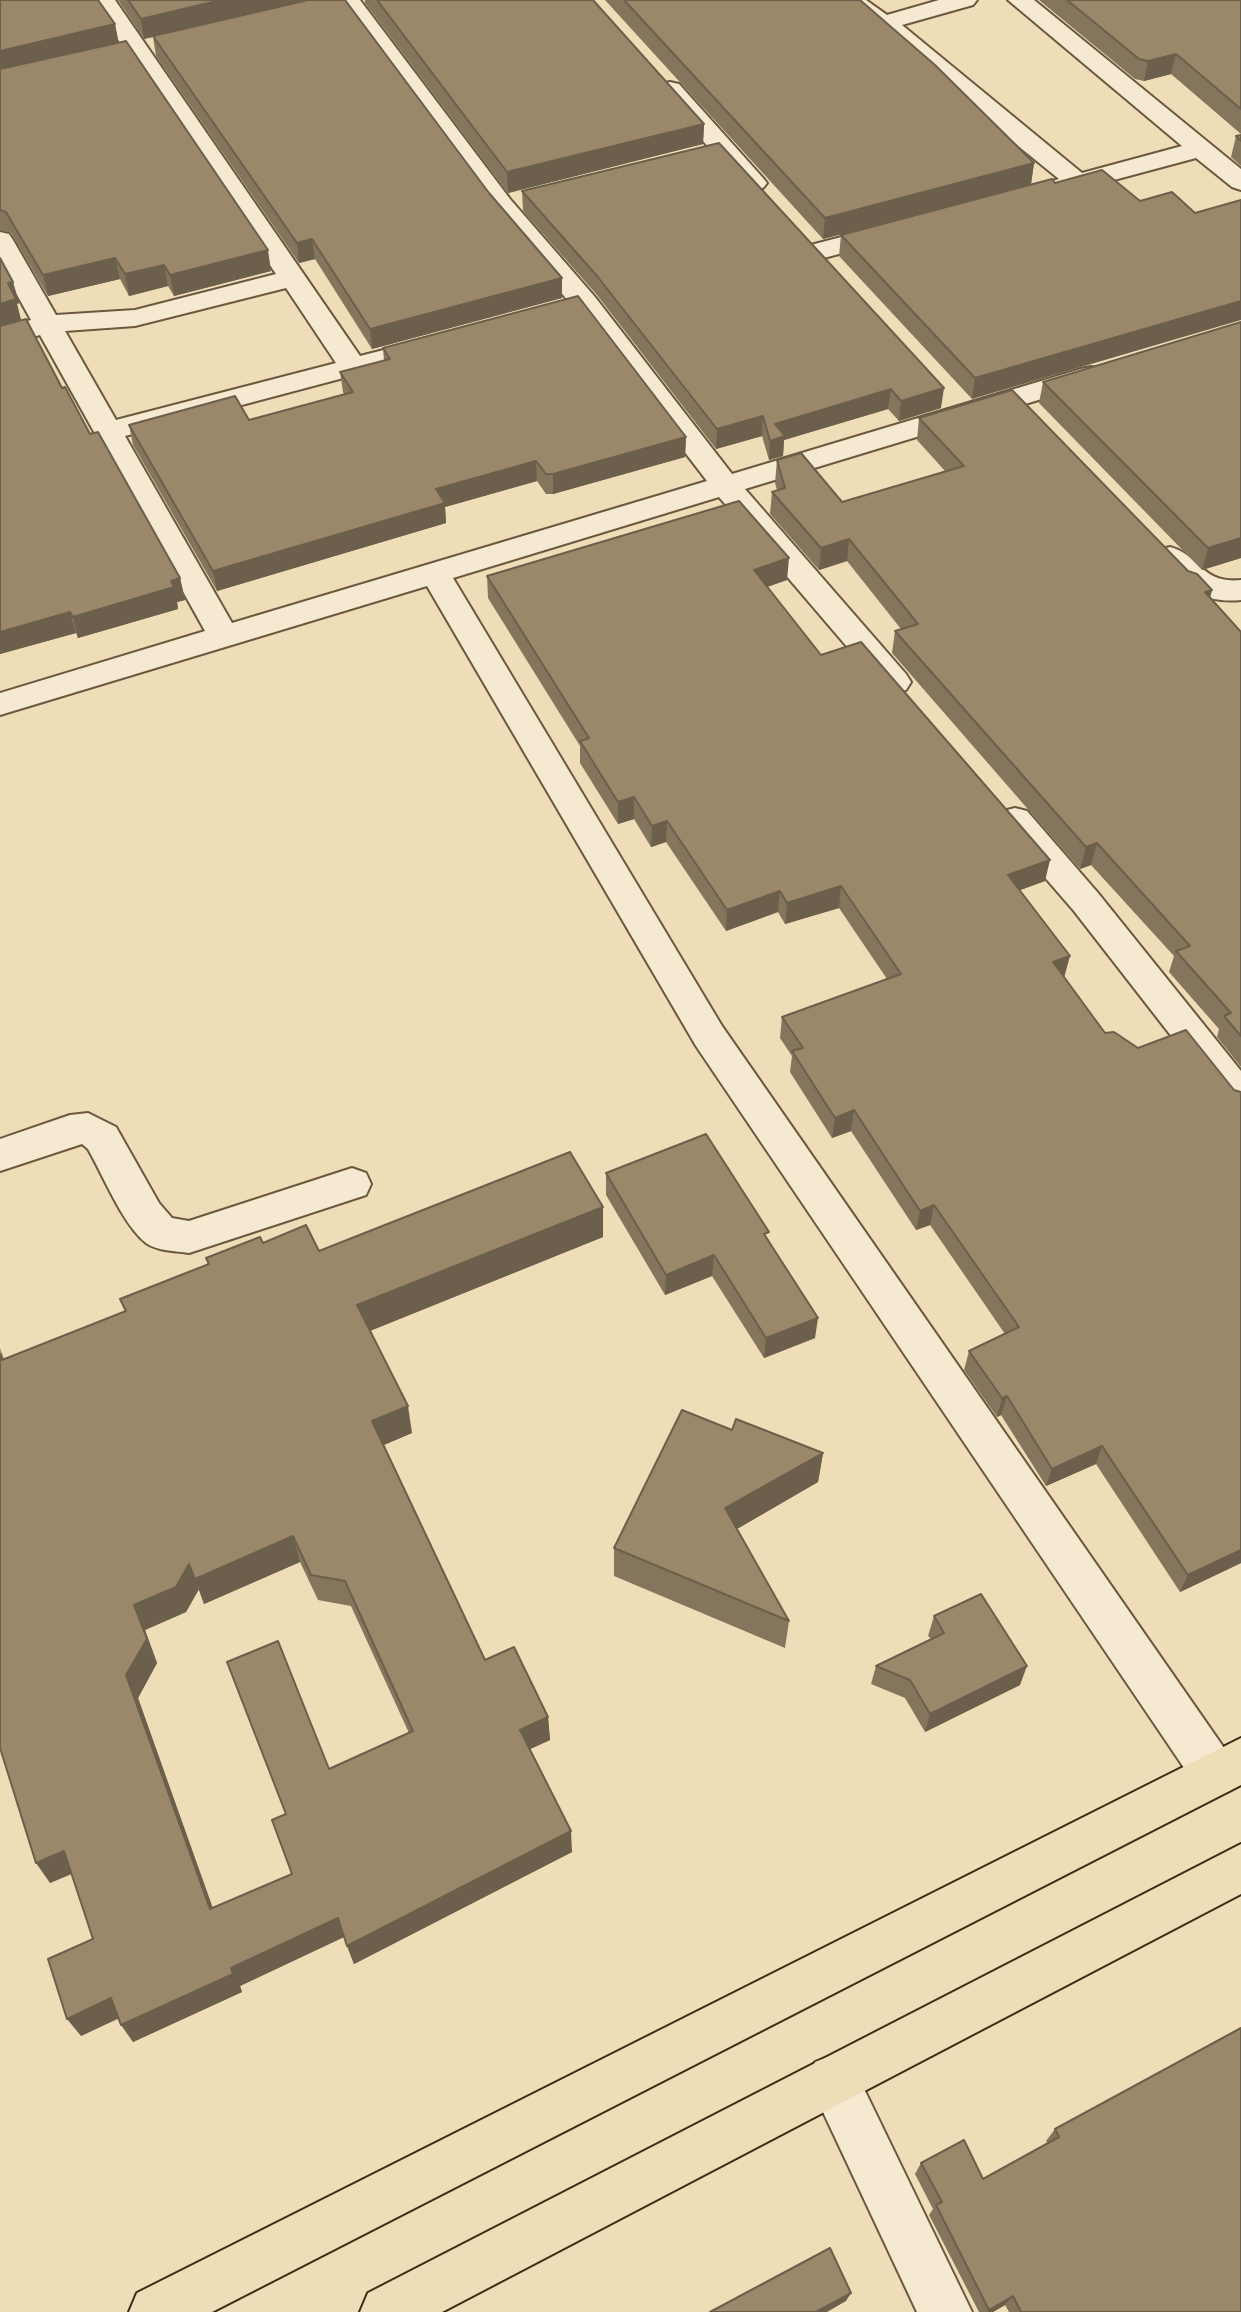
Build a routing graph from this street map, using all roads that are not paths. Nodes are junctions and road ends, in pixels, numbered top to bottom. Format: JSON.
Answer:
{"nodes":[{"id":1,"x":103,"y":0,"type":"edge"},
{"id":2,"x":850,"y":0,"type":"edge"},
{"id":3,"x":964,"y":0,"type":"edge"},
{"id":4,"x":1020,"y":0,"type":"edge"},
{"id":5,"x":343,"y":2,"type":"edge"},
{"id":6,"x":884,"y":23,"type":"junction"},
{"id":7,"x":166,"y":44,"type":"edge"},
{"id":8,"x":140,"y":51,"type":"junction"},
{"id":9,"x":114,"y":56,"type":"edge"},
{"id":10,"x":653,"y":70,"type":"edge"},
{"id":11,"x":1203,"y":148,"type":"junction"},
{"id":12,"x":724,"y":150,"type":"junction"},
{"id":13,"x":698,"y":156,"type":"edge"},
{"id":14,"x":1078,"y":182,"type":"junction"},
{"id":15,"x":1241,"y":182,"type":"edge"},
{"id":16,"x":1039,"y":192,"type":"edge"},
{"id":17,"x":770,"y":201,"type":"edge"},
{"id":18,"x":920,"y":224,"type":"edge"},
{"id":19,"x":797,"y":232,"type":"edge"},
{"id":20,"x":0,"y":240,"type":"edge"},
{"id":21,"x":816,"y":252,"type":"junction"},
{"id":22,"x":834,"y":272,"type":"edge"},
{"id":23,"x":293,"y":278,"type":"junction"},
{"id":24,"x":49,"y":324,"type":"junction"},
{"id":25,"x":0,"y":338,"type":"edge"},
{"id":26,"x":456,"y":339,"type":"edge"},
{"id":27,"x":1121,"y":366,"type":"edge"},
{"id":28,"x":353,"y":367,"type":"junction"},
{"id":29,"x":110,"y":431,"type":"junction"},
{"id":30,"x":726,"y":486,"type":"junction"},
{"id":31,"x":1148,"y":535,"type":"edge"},
{"id":32,"x":434,"y":571,"type":"junction"},
{"id":33,"x":1241,"y":590,"type":"edge"},
{"id":34,"x":223,"y":636,"type":"junction"},
{"id":35,"x":0,"y":704,"type":"edge"},
{"id":36,"x":915,"y":705,"type":"edge"},
{"id":37,"x":996,"y":798,"type":"edge"},
{"id":38,"x":1241,"y":1098,"type":"edge"},
{"id":39,"x":0,"y":1155,"type":"edge"},
{"id":40,"x":352,"y":1184,"type":"dead end"},
{"id":41,"x":1228,"y":1768,"type":"edge"},
{"id":42,"x":1241,"y":1868,"type":"edge"},
{"id":43,"x":833,"y":2080,"type":"junction"},
{"id":44,"x":156,"y":2312,"type":"edge"},
{"id":45,"x":387,"y":2312,"type":"edge"},
{"id":46,"x":946,"y":2312,"type":"edge"}],
"edges":[{"from":1,"to":8,"type":"street"},
{"from":2,"to":6,"type":"street"},
{"from":3,"to":6,"type":"street"},
{"from":4,"to":11,"type":"street"},
{"from":5,"to":30,"type":"street"},
{"from":6,"to":14,"type":"street"},
{"from":7,"to":8,"type":"street"},
{"from":8,"to":9,"type":"street"},
{"from":8,"to":23,"type":"street"},
{"from":10,"to":12,"type":"street"},
{"from":11,"to":14,"type":"street"},
{"from":11,"to":15,"type":"street"},
{"from":12,"to":13,"type":"street"},
{"from":12,"to":17,"type":"street"},
{"from":14,"to":16,"type":"street"},
{"from":18,"to":21,"type":"street"},
{"from":19,"to":21,"type":"street"},
{"from":20,"to":24,"type":"street"},
{"from":21,"to":22,"type":"street"},
{"from":23,"to":24,"type":"street"},
{"from":23,"to":28,"type":"street"},
{"from":24,"to":25,"type":"street"},
{"from":24,"to":29,"type":"street"},
{"from":26,"to":28,"type":"street"},
{"from":27,"to":30,"type":"street"},
{"from":28,"to":29,"type":"street"},
{"from":29,"to":34,"type":"street"},
{"from":30,"to":32,"type":"street"},
{"from":30,"to":36,"type":"street"},
{"from":31,"to":33,"type":"street"},
{"from":32,"to":34,"type":"street"},
{"from":32,"to":41,"type":"street"},
{"from":34,"to":35,"type":"street"},
{"from":37,"to":38,"type":"street"},
{"from":39,"to":40,"type":"street"},
{"from":41,"to":44,"type":"main road"},
{"from":42,"to":43,"type":"main road"},
{"from":43,"to":45,"type":"main road"},
{"from":43,"to":46,"type":"street"}]}
